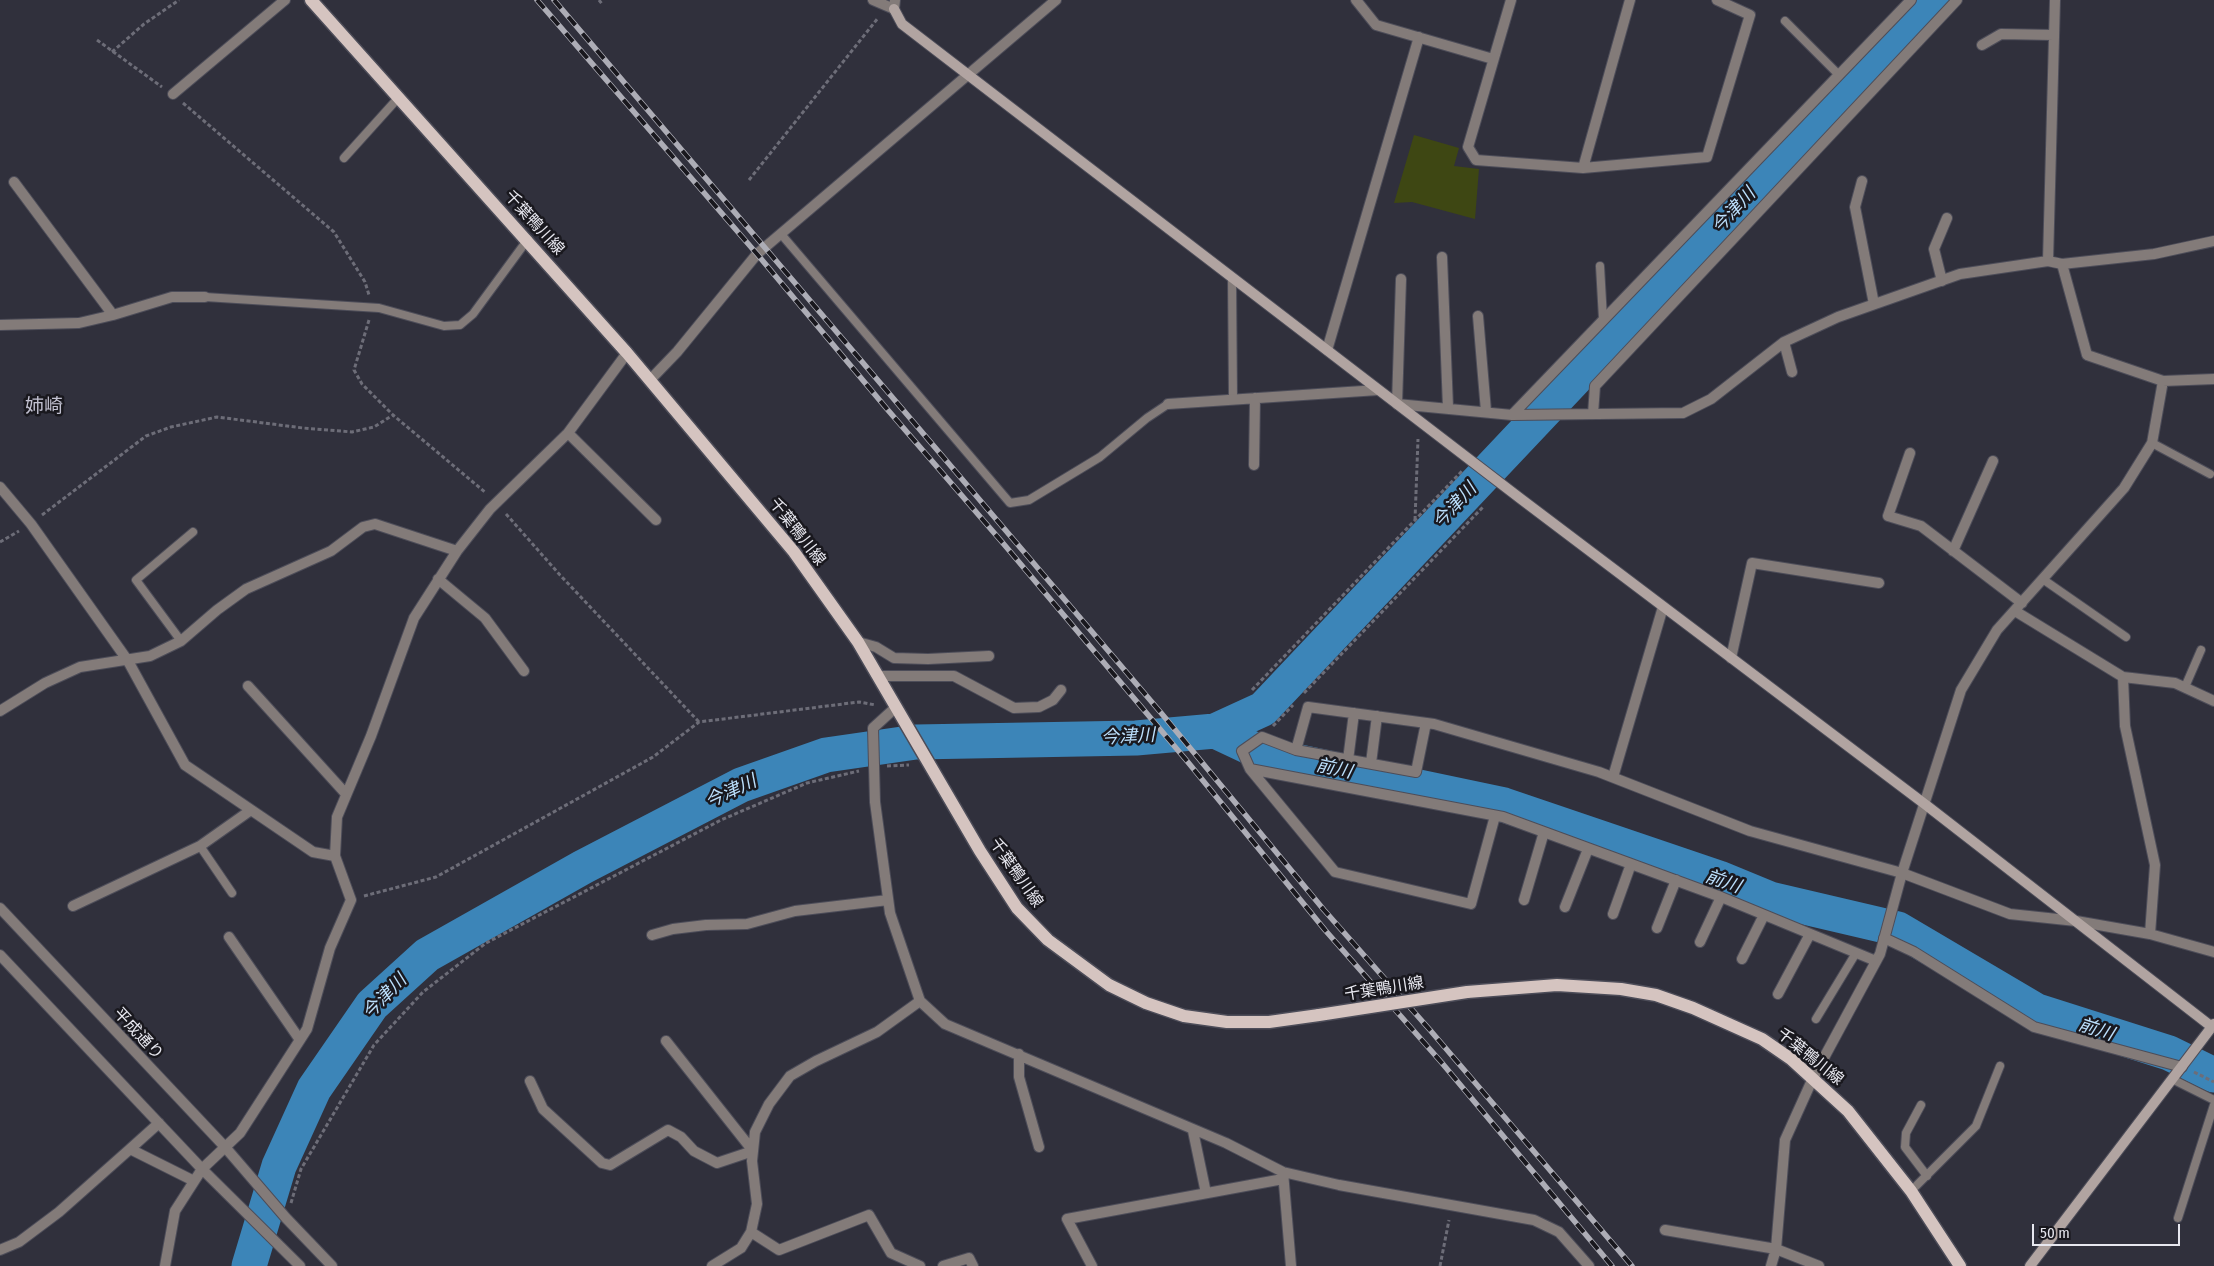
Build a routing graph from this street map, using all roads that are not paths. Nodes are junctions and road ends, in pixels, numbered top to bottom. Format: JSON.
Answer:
{"nodes":[{"id":1,"x":285,"y":0,"type":"edge"},
{"id":2,"x":311,"y":0,"type":"edge"},
{"id":3,"x":873,"y":0,"type":"edge"},
{"id":4,"x":1056,"y":0,"type":"edge"},
{"id":5,"x":1356,"y":0,"type":"edge"},
{"id":6,"x":1511,"y":0,"type":"edge"},
{"id":7,"x":1630,"y":0,"type":"edge"},
{"id":8,"x":1717,"y":0,"type":"edge"},
{"id":9,"x":1911,"y":0,"type":"edge"},
{"id":10,"x":1957,"y":0,"type":"edge"},
{"id":11,"x":2055,"y":0,"type":"edge"},
{"id":12,"x":894,"y":4,"type":"edge"},
{"id":13,"x":1785,"y":21,"type":"dead end"},
{"id":14,"x":2054,"y":35,"type":"junction"},
{"id":15,"x":1419,"y":37,"type":"junction"},
{"id":16,"x":1982,"y":45,"type":"dead end"},
{"id":17,"x":1493,"y":58,"type":"junction"},
{"id":18,"x":967,"y":74,"type":"junction"},
{"id":19,"x":1839,"y":75,"type":"junction"},
{"id":20,"x":173,"y":94,"type":"road end"},
{"id":21,"x":399,"y":98,"type":"junction"},
{"id":22,"x":344,"y":158,"type":"dead end"},
{"id":23,"x":1583,"y":168,"type":"junction"},
{"id":24,"x":1862,"y":181,"type":"dead end"},
{"id":25,"x":14,"y":182,"type":"dead end"},
{"id":26,"x":1947,"y":218,"type":"dead end"},
{"id":27,"x":780,"y":234,"type":"junction"},
{"id":28,"x":528,"y":239,"type":"junction"},
{"id":29,"x":2214,"y":241,"type":"edge"},
{"id":30,"x":1442,"y":257,"type":"dead end"},
{"id":31,"x":2048,"y":261,"type":"junction"},
{"id":32,"x":2062,"y":264,"type":"junction"},
{"id":33,"x":1600,"y":266,"type":"dead end"},
{"id":34,"x":1232,"y":277,"type":"junction"},
{"id":35,"x":1401,"y":279,"type":"dead end"},
{"id":36,"x":1942,"y":281,"type":"junction"},
{"id":37,"x":205,"y":297,"type":"joint"},
{"id":38,"x":1874,"y":304,"type":"junction"},
{"id":39,"x":113,"y":315,"type":"junction"},
{"id":40,"x":1478,"y":316,"type":"dead end"},
{"id":41,"x":1603,"y":319,"type":"junction"},
{"id":42,"x":0,"y":325,"type":"edge"},
{"id":43,"x":1784,"y":342,"type":"junction"},
{"id":44,"x":1327,"y":350,"type":"junction"},
{"id":45,"x":627,"y":353,"type":"junction"},
{"id":46,"x":1792,"y":372,"type":"dead end"},
{"id":47,"x":2214,"y":379,"type":"edge"},
{"id":48,"x":650,"y":380,"type":"junction"},
{"id":49,"x":2163,"y":381,"type":"junction"},
{"id":50,"x":1378,"y":390,"type":"junction"},
{"id":51,"x":1254,"y":398,"type":"junction"},
{"id":52,"x":1233,"y":400,"type":"junction"},
{"id":53,"x":1168,"y":404,"type":"joint"},
{"id":54,"x":1397,"y":404,"type":"junction"},
{"id":55,"x":1448,"y":408,"type":"junction"},
{"id":56,"x":1486,"y":411,"type":"junction"},
{"id":57,"x":1593,"y":414,"type":"junction"},
{"id":58,"x":1512,"y":415,"type":"junction"},
{"id":59,"x":568,"y":433,"type":"junction"},
{"id":60,"x":2152,"y":443,"type":"junction"},
{"id":61,"x":1910,"y":453,"type":"dead end"},
{"id":62,"x":1993,"y":461,"type":"dead end"},
{"id":63,"x":1254,"y":465,"type":"dead end"},
{"id":64,"x":2210,"y":474,"type":"dead end"},
{"id":65,"x":0,"y":488,"type":"edge"},
{"id":66,"x":656,"y":520,"type":"dead end"},
{"id":67,"x":193,"y":532,"type":"dead end"},
{"id":68,"x":457,"y":551,"type":"junction"},
{"id":69,"x":1953,"y":551,"type":"junction"},
{"id":70,"x":438,"y":579,"type":"junction"},
{"id":71,"x":2044,"y":580,"type":"junction"},
{"id":72,"x":1879,"y":584,"type":"dead end"},
{"id":73,"x":1663,"y":606,"type":"junction"},
{"id":74,"x":2018,"y":607,"type":"junction"},
{"id":75,"x":2126,"y":637,"type":"dead end"},
{"id":76,"x":181,"y":641,"type":"junction"},
{"id":77,"x":858,"y":642,"type":"junction"},
{"id":78,"x":2201,"y":650,"type":"dead end"},
{"id":79,"x":989,"y":656,"type":"dead end"},
{"id":80,"x":1731,"y":658,"type":"junction"},
{"id":81,"x":128,"y":661,"type":"junction"},
{"id":82,"x":524,"y":671,"type":"dead end"},
{"id":83,"x":879,"y":676,"type":"junction"},
{"id":84,"x":2123,"y":678,"type":"junction"},
{"id":85,"x":248,"y":686,"type":"dead end"},
{"id":86,"x":2184,"y":687,"type":"junction"},
{"id":87,"x":1061,"y":690,"type":"dead end"},
{"id":88,"x":2214,"y":701,"type":"edge"},
{"id":89,"x":895,"y":708,"type":"junction"},
{"id":90,"x":0,"y":711,"type":"edge"},
{"id":91,"x":1354,"y":713,"type":"junction"},
{"id":92,"x":1378,"y":716,"type":"junction"},
{"id":93,"x":1426,"y":723,"type":"junction"},
{"id":94,"x":1296,"y":750,"type":"junction"},
{"id":95,"x":1348,"y":760,"type":"junction"},
{"id":96,"x":1371,"y":763,"type":"junction"},
{"id":97,"x":1250,"y":769,"type":"junction"},
{"id":98,"x":1613,"y":777,"type":"junction"},
{"id":99,"x":346,"y":794,"type":"junction"},
{"id":100,"x":1926,"y":805,"type":"junction"},
{"id":101,"x":251,"y":810,"type":"junction"},
{"id":102,"x":1495,"y":816,"type":"junction"},
{"id":103,"x":1544,"y":832,"type":"junction"},
{"id":104,"x":200,"y":846,"type":"junction"},
{"id":105,"x":1588,"y":848,"type":"junction"},
{"id":106,"x":335,"y":856,"type":"junction"},
{"id":107,"x":1631,"y":864,"type":"junction"},
{"id":108,"x":1902,"y":873,"type":"junction"},
{"id":109,"x":1676,"y":880,"type":"junction"},
{"id":110,"x":232,"y":892,"type":"dead end"},
{"id":111,"x":1722,"y":897,"type":"junction"},
{"id":112,"x":888,"y":900,"type":"junction"},
{"id":113,"x":1524,"y":900,"type":"dead end"},
{"id":114,"x":73,"y":906,"type":"dead end"},
{"id":115,"x":1565,"y":907,"type":"dead end"},
{"id":116,"x":0,"y":908,"type":"edge"},
{"id":117,"x":1613,"y":914,"type":"dead end"},
{"id":118,"x":1764,"y":915,"type":"junction"},
{"id":119,"x":2076,"y":921,"type":"junction"},
{"id":120,"x":1657,"y":928,"type":"dead end"},
{"id":121,"x":1810,"y":934,"type":"junction"},
{"id":122,"x":2150,"y":934,"type":"junction"},
{"id":123,"x":652,"y":935,"type":"dead end"},
{"id":124,"x":229,"y":937,"type":"dead end"},
{"id":125,"x":1884,"y":938,"type":"junction"},
{"id":126,"x":1700,"y":942,"type":"dead end"},
{"id":127,"x":2214,"y":952,"type":"edge"},
{"id":128,"x":1856,"y":953,"type":"junction"},
{"id":129,"x":0,"y":955,"type":"edge"},
{"id":130,"x":1742,"y":959,"type":"dead end"},
{"id":131,"x":1876,"y":961,"type":"junction"},
{"id":132,"x":1778,"y":994,"type":"dead end"},
{"id":133,"x":920,"y":1002,"type":"junction"},
{"id":134,"x":1816,"y":1019,"type":"dead end"},
{"id":135,"x":2213,"y":1026,"type":"edge"},
{"id":136,"x":300,"y":1040,"type":"junction"},
{"id":137,"x":666,"y":1041,"type":"dead end"},
{"id":138,"x":1019,"y":1054,"type":"junction"},
{"id":139,"x":2000,"y":1066,"type":"dead end"},
{"id":140,"x":2182,"y":1066,"type":"junction"},
{"id":141,"x":1813,"y":1078,"type":"junction"},
{"id":142,"x":2172,"y":1079,"type":"junction"},
{"id":143,"x":530,"y":1081,"type":"dead end"},
{"id":144,"x":2214,"y":1100,"type":"edge"},
{"id":145,"x":2214,"y":1105,"type":"edge"},
{"id":146,"x":1920,"y":1106,"type":"dead end"},
{"id":147,"x":159,"y":1123,"type":"junction"},
{"id":148,"x":1194,"y":1131,"type":"junction"},
{"id":149,"x":225,"y":1147,"type":"junction"},
{"id":150,"x":1040,"y":1147,"type":"dead end"},
{"id":151,"x":130,"y":1149,"type":"junction"},
{"id":152,"x":754,"y":1151,"type":"junction"},
{"id":153,"x":202,"y":1169,"type":"junction"},
{"id":154,"x":1283,"y":1175,"type":"junction"},
{"id":155,"x":1927,"y":1176,"type":"junction"},
{"id":156,"x":194,"y":1181,"type":"junction"},
{"id":157,"x":1911,"y":1191,"type":"junction"},
{"id":158,"x":1206,"y":1193,"type":"junction"},
{"id":159,"x":2178,"y":1218,"type":"dead end"},
{"id":160,"x":1664,"y":1230,"type":"dead end"},
{"id":161,"x":751,"y":1232,"type":"junction"},
{"id":162,"x":1776,"y":1249,"type":"junction"},
{"id":163,"x":0,"y":1250,"type":"edge"},
{"id":164,"x":165,"y":1266,"type":"edge"},
{"id":165,"x":300,"y":1266,"type":"edge"},
{"id":166,"x":332,"y":1266,"type":"edge"},
{"id":167,"x":712,"y":1266,"type":"edge"},
{"id":168,"x":920,"y":1266,"type":"edge"},
{"id":169,"x":943,"y":1266,"type":"edge"},
{"id":170,"x":973,"y":1266,"type":"edge"},
{"id":171,"x":1092,"y":1266,"type":"edge"},
{"id":172,"x":1291,"y":1266,"type":"edge"},
{"id":173,"x":1589,"y":1266,"type":"edge"},
{"id":174,"x":1771,"y":1266,"type":"edge"},
{"id":175,"x":1818,"y":1266,"type":"edge"},
{"id":176,"x":1960,"y":1266,"type":"edge"},
{"id":177,"x":2030,"y":1266,"type":"edge"}],
"edges":[{"from":1,"to":20,"type":"street"},
{"from":2,"to":21,"type":"main road","name":"千葉鴨川線"},
{"from":3,"to":12,"type":"street"},
{"from":4,"to":18,"type":"street"},
{"from":5,"to":15,"type":"street"},
{"from":6,"to":17,"type":"street"},
{"from":7,"to":23,"type":"street"},
{"from":8,"to":23,"type":"street"},
{"from":9,"to":19,"type":"street"},
{"from":10,"to":57,"type":"street"},
{"from":11,"to":14,"type":"street"},
{"from":12,"to":18,"type":"street"},
{"from":13,"to":19,"type":"lane"},
{"from":14,"to":16,"type":"street"},
{"from":14,"to":31,"type":"street"},
{"from":15,"to":17,"type":"street"},
{"from":15,"to":44,"type":"street"},
{"from":17,"to":23,"type":"street"},
{"from":18,"to":27,"type":"street"},
{"from":18,"to":34,"type":"street"},
{"from":19,"to":41,"type":"street"},
{"from":21,"to":22,"type":"lane"},
{"from":21,"to":28,"type":"main road","name":"千葉鴨川線"},
{"from":24,"to":38,"type":"street"},
{"from":25,"to":39,"type":"street"},
{"from":26,"to":36,"type":"street"},
{"from":27,"to":48,"type":"street"},
{"from":27,"to":53,"type":"lane"},
{"from":28,"to":37,"type":"lane"},
{"from":28,"to":45,"type":"main road","name":"千葉鴨川線"},
{"from":29,"to":32,"type":"street"},
{"from":30,"to":55,"type":"street"},
{"from":31,"to":32,"type":"street"},
{"from":31,"to":36,"type":"street"},
{"from":32,"to":49,"type":"street"},
{"from":33,"to":41,"type":"lane"},
{"from":34,"to":44,"type":"street"},
{"from":34,"to":52,"type":"lane"},
{"from":35,"to":54,"type":"street"},
{"from":36,"to":38,"type":"street"},
{"from":37,"to":39,"type":"street"},
{"from":38,"to":43,"type":"street"},
{"from":39,"to":42,"type":"street"},
{"from":40,"to":56,"type":"street"},
{"from":41,"to":58,"type":"street"},
{"from":43,"to":46,"type":"street"},
{"from":43,"to":57,"type":"street"},
{"from":44,"to":50,"type":"street"},
{"from":45,"to":48,"type":"main road","name":"千葉鴨川線"},
{"from":45,"to":59,"type":"street"},
{"from":47,"to":49,"type":"street"},
{"from":48,"to":77,"type":"main road","name":"千葉鴨川線"},
{"from":49,"to":60,"type":"street"},
{"from":50,"to":51,"type":"street"},
{"from":50,"to":54,"type":"street"},
{"from":51,"to":52,"type":"street"},
{"from":51,"to":63,"type":"street"},
{"from":52,"to":53,"type":"street"},
{"from":54,"to":55,"type":"street"},
{"from":54,"to":73,"type":"street"},
{"from":55,"to":56,"type":"street"},
{"from":56,"to":58,"type":"street"},
{"from":57,"to":58,"type":"street"},
{"from":59,"to":66,"type":"street"},
{"from":59,"to":68,"type":"street"},
{"from":60,"to":64,"type":"lane"},
{"from":60,"to":71,"type":"street"},
{"from":61,"to":69,"type":"street"},
{"from":62,"to":69,"type":"street"},
{"from":65,"to":81,"type":"street"},
{"from":67,"to":76,"type":"lane"},
{"from":68,"to":70,"type":"street"},
{"from":68,"to":76,"type":"street"},
{"from":69,"to":74,"type":"street"},
{"from":70,"to":82,"type":"street"},
{"from":70,"to":99,"type":"street"},
{"from":71,"to":74,"type":"street"},
{"from":71,"to":75,"type":"lane"},
{"from":72,"to":80,"type":"street"},
{"from":73,"to":80,"type":"street"},
{"from":73,"to":98,"type":"street"},
{"from":74,"to":84,"type":"street"},
{"from":74,"to":100,"type":"street"},
{"from":76,"to":81,"type":"street"},
{"from":77,"to":79,"type":"street"},
{"from":77,"to":83,"type":"main road","name":"千葉鴨川線"},
{"from":78,"to":86,"type":"lane"},
{"from":80,"to":100,"type":"street"},
{"from":81,"to":90,"type":"street"},
{"from":81,"to":101,"type":"street"},
{"from":83,"to":87,"type":"street"},
{"from":83,"to":89,"type":"main road","name":"千葉鴨川線"},
{"from":84,"to":86,"type":"street"},
{"from":84,"to":122,"type":"street"},
{"from":85,"to":99,"type":"street"},
{"from":86,"to":88,"type":"street"},
{"from":89,"to":112,"type":"street"},
{"from":89,"to":141,"type":"main road","name":"千葉鴨川線","bridge":true},
{"from":91,"to":92,"type":"street"},
{"from":91,"to":94,"type":"street"},
{"from":91,"to":95,"type":"street"},
{"from":92,"to":93,"type":"street"},
{"from":92,"to":96,"type":"street"},
{"from":93,"to":96,"type":"street"},
{"from":93,"to":98,"type":"street"},
{"from":94,"to":95,"type":"street"},
{"from":94,"to":97,"type":"street"},
{"from":95,"to":96,"type":"street"},
{"from":97,"to":102,"type":"street"},
{"from":97,"to":102,"type":"street"},
{"from":98,"to":108,"type":"street"},
{"from":99,"to":106,"type":"street"},
{"from":100,"to":108,"type":"street"},
{"from":100,"to":119,"type":"street"},
{"from":101,"to":104,"type":"street"},
{"from":101,"to":106,"type":"street"},
{"from":102,"to":103,"type":"street"},
{"from":103,"to":105,"type":"street"},
{"from":103,"to":113,"type":"street"},
{"from":104,"to":110,"type":"lane"},
{"from":104,"to":114,"type":"street"},
{"from":105,"to":107,"type":"street"},
{"from":105,"to":115,"type":"street"},
{"from":106,"to":136,"type":"street"},
{"from":107,"to":109,"type":"street"},
{"from":107,"to":117,"type":"street"},
{"from":108,"to":119,"type":"street"},
{"from":108,"to":125,"type":"street"},
{"from":109,"to":111,"type":"street"},
{"from":109,"to":120,"type":"street"},
{"from":111,"to":118,"type":"street"},
{"from":111,"to":126,"type":"street"},
{"from":112,"to":123,"type":"street"},
{"from":112,"to":133,"type":"street"},
{"from":116,"to":149,"type":"street","name":"平成通り"},
{"from":118,"to":121,"type":"street"},
{"from":118,"to":130,"type":"street"},
{"from":119,"to":122,"type":"street"},
{"from":119,"to":135,"type":"street"},
{"from":121,"to":128,"type":"street"},
{"from":121,"to":132,"type":"street"},
{"from":122,"to":127,"type":"street"},
{"from":124,"to":136,"type":"street"},
{"from":125,"to":131,"type":"street"},
{"from":125,"to":140,"type":"street"},
{"from":128,"to":131,"type":"street"},
{"from":128,"to":134,"type":"lane"},
{"from":129,"to":147,"type":"street"},
{"from":131,"to":141,"type":"street"},
{"from":133,"to":138,"type":"street"},
{"from":133,"to":152,"type":"street"},
{"from":135,"to":140,"type":"street"},
{"from":136,"to":149,"type":"street"},
{"from":137,"to":152,"type":"street"},
{"from":138,"to":148,"type":"street"},
{"from":138,"to":150,"type":"street"},
{"from":139,"to":155,"type":"lane"},
{"from":140,"to":142,"type":"street"},
{"from":141,"to":157,"type":"main road","name":"千葉鴨川線"},
{"from":141,"to":162,"type":"street"},
{"from":142,"to":144,"type":"lane"},
{"from":142,"to":177,"type":"street"},
{"from":143,"to":152,"type":"street"},
{"from":145,"to":159,"type":"lane"},
{"from":146,"to":155,"type":"lane"},
{"from":147,"to":151,"type":"street"},
{"from":147,"to":153,"type":"street"},
{"from":148,"to":154,"type":"street"},
{"from":148,"to":158,"type":"street"},
{"from":149,"to":153,"type":"street"},
{"from":149,"to":166,"type":"street","name":"平成通り"},
{"from":151,"to":156,"type":"street"},
{"from":151,"to":163,"type":"street"},
{"from":152,"to":161,"type":"street"},
{"from":153,"to":156,"type":"street"},
{"from":153,"to":165,"type":"street"},
{"from":154,"to":158,"type":"street"},
{"from":154,"to":172,"type":"street"},
{"from":154,"to":173,"type":"street"},
{"from":155,"to":157,"type":"lane"},
{"from":156,"to":164,"type":"street"},
{"from":157,"to":176,"type":"main road","name":"千葉鴨川線"},
{"from":158,"to":171,"type":"street"},
{"from":160,"to":162,"type":"street"},
{"from":161,"to":167,"type":"street"},
{"from":161,"to":168,"type":"street"},
{"from":162,"to":174,"type":"street"},
{"from":162,"to":175,"type":"street"},
{"from":169,"to":170,"type":"street"}]}
